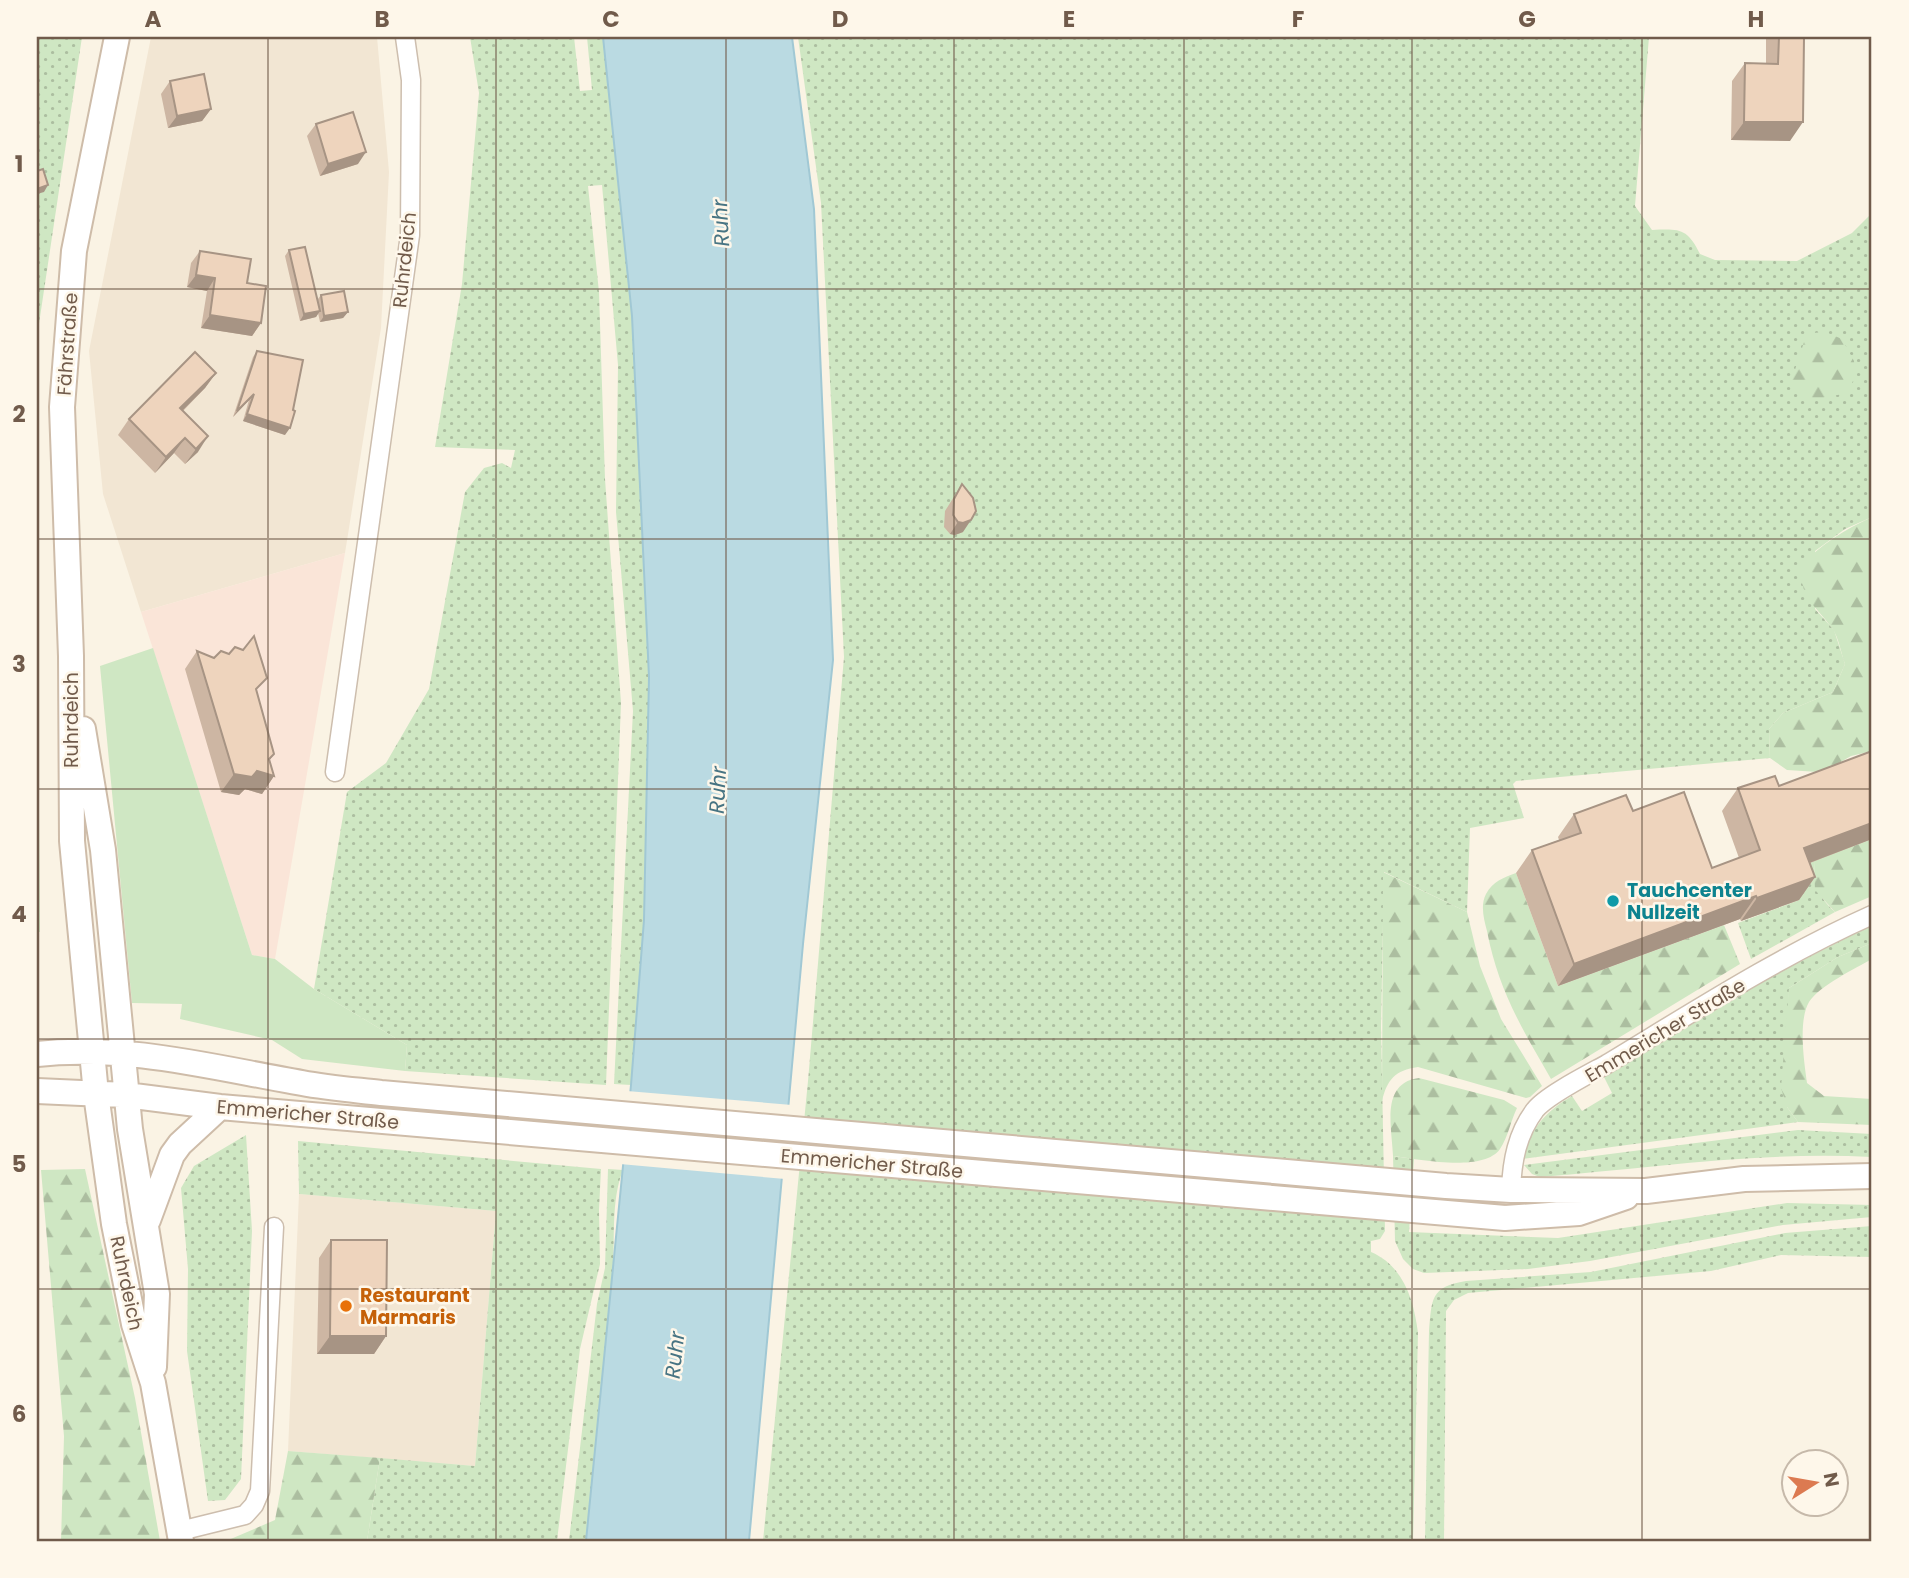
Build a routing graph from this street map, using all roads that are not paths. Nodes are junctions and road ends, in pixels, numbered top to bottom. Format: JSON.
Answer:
{"nodes":[{"id":1,"x":117,"y":37,"type":"edge"},
{"id":2,"x":405,"y":37,"type":"edge"},
{"id":3,"x":71,"y":656,"type":"junction"},
{"id":4,"x":335,"y":772,"type":"dead end"},
{"id":5,"x":1872,"y":915,"type":"edge"},
{"id":6,"x":92,"y":1052,"type":"junction"},
{"id":7,"x":122,"y":1053,"type":"junction"},
{"id":8,"x":37,"y":1054,"type":"edge"},
{"id":9,"x":37,"y":1091,"type":"edge"},
{"id":10,"x":96,"y":1094,"type":"junction"},
{"id":11,"x":126,"y":1095,"type":"junction"},
{"id":12,"x":220,"y":1107,"type":"junction"},
{"id":13,"x":1872,"y":1176,"type":"edge"},
{"id":14,"x":1511,"y":1190,"type":"junction"},
{"id":15,"x":1646,"y":1191,"type":"junction"},
{"id":16,"x":147,"y":1224,"type":"junction"},
{"id":17,"x":274,"y":1227,"type":"dead end"},
{"id":18,"x":153,"y":1383,"type":"junction"},
{"id":19,"x":181,"y":1536,"type":"edge"}],
"edges":[{"from":1,"to":3,"type":"main road","name":"Fährstraße"},
{"from":2,"to":4,"type":"street","name":"Ruhrdeich"},
{"from":3,"to":6,"type":"main road","name":"Ruhrdeich"},
{"from":3,"to":7,"type":"main road","name":"Ruhrdeich"},
{"from":5,"to":14,"type":"street","name":"Emmericher Straße"},
{"from":6,"to":7,"type":"main road","name":"Emmericher Straße"},
{"from":6,"to":8,"type":"main road","name":"Emmericher Straße"},
{"from":6,"to":10,"type":"main road","name":"Ruhrdeich"},
{"from":7,"to":11,"type":"main road","name":"Ruhrdeich"},
{"from":7,"to":14,"type":"main road","name":"Emmericher Straße"},
{"from":9,"to":10,"type":"main road","name":"Emmericher Straße"},
{"from":10,"to":11,"type":"main road","name":"Emmericher Straße"},
{"from":10,"to":18,"type":"main road","name":"Ruhrdeich"},
{"from":11,"to":12,"type":"main road","name":"Emmericher Straße"},
{"from":11,"to":16,"type":"main road","name":"Ruhrdeich"},
{"from":12,"to":15,"type":"main road","name":"Emmericher Straße"},
{"from":12,"to":16,"type":"main road"},
{"from":13,"to":15,"type":"main road","name":"Emmericher Straße"},
{"from":14,"to":15,"type":"main road","name":"Emmericher Straße"},
{"from":16,"to":18,"type":"main road","name":"Ruhrdeich"},
{"from":17,"to":19,"type":"street","name":"Ruhrdeich"},
{"from":18,"to":19,"type":"main road","name":"Ruhrdeich"}]}
